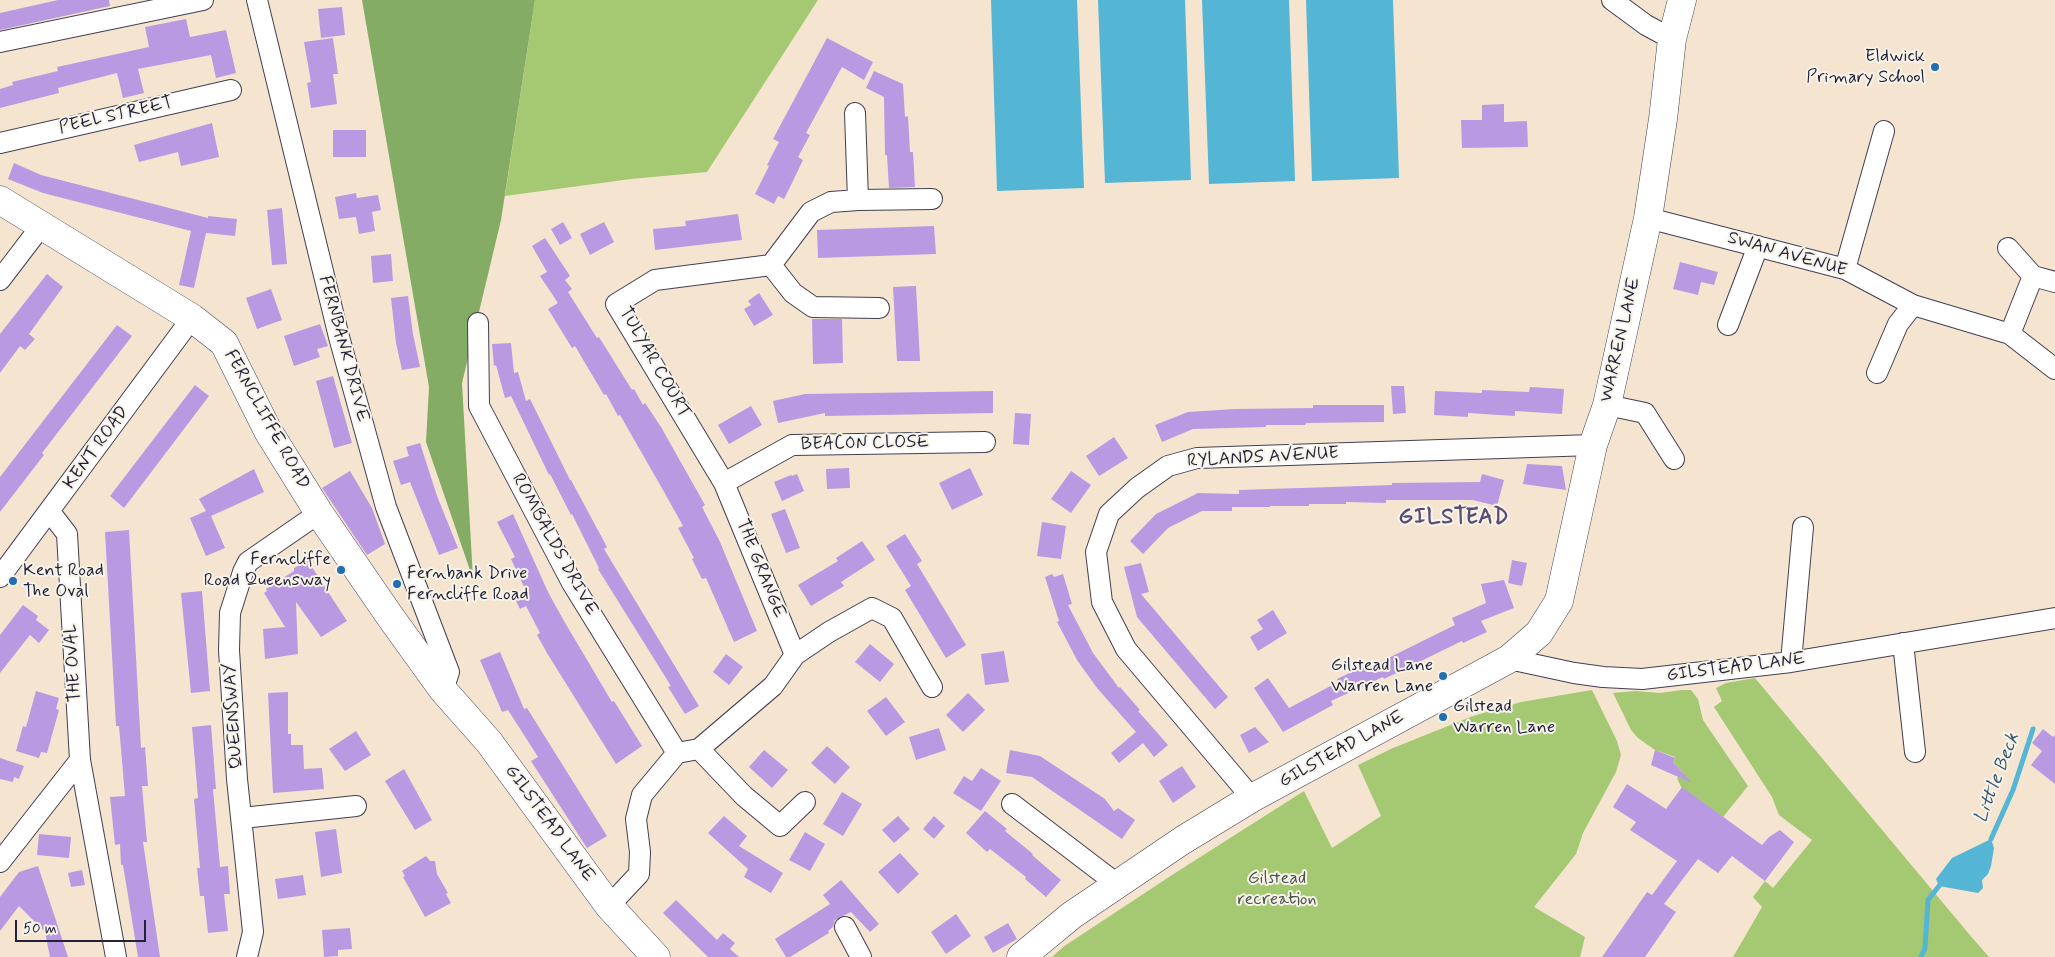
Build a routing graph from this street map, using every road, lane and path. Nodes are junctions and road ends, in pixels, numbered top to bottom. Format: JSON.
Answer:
{"nodes":[{"id":1,"x":203,"y":0,"type":"edge"},
{"id":2,"x":257,"y":0,"type":"edge"},
{"id":3,"x":1612,"y":0,"type":"edge"},
{"id":4,"x":1682,"y":0,"type":"edge"},
{"id":5,"x":1672,"y":39,"type":"junction"},
{"id":6,"x":0,"y":42,"type":"edge"},
{"id":7,"x":231,"y":90,"type":"dead end"},
{"id":8,"x":856,"y":113,"type":"dead end"},
{"id":9,"x":1884,"y":131,"type":"dead end"},
{"id":10,"x":0,"y":143,"type":"edge"},
{"id":11,"x":932,"y":199,"type":"dead end"},
{"id":12,"x":0,"y":200,"type":"edge"},
{"id":13,"x":858,"y":200,"type":"junction"},
{"id":14,"x":1648,"y":218,"type":"junction"},
{"id":15,"x":42,"y":225,"type":"junction"},
{"id":16,"x":1758,"y":246,"type":"junction"},
{"id":17,"x":2008,"y":248,"type":"dead end"},
{"id":18,"x":771,"y":265,"type":"junction"},
{"id":19,"x":1845,"y":269,"type":"junction"},
{"id":20,"x":2033,"y":276,"type":"junction"},
{"id":21,"x":0,"y":280,"type":"edge"},
{"id":22,"x":2055,"y":282,"type":"edge"},
{"id":23,"x":1913,"y":305,"type":"junction"},
{"id":24,"x":879,"y":308,"type":"dead end"},
{"id":25,"x":192,"y":318,"type":"junction"},
{"id":26,"x":478,"y":323,"type":"dead end"},
{"id":27,"x":1728,"y":325,"type":"dead end"},
{"id":28,"x":2010,"y":334,"type":"junction"},
{"id":29,"x":2055,"y":368,"type":"edge"},
{"id":30,"x":1877,"y":373,"type":"dead end"},
{"id":31,"x":1607,"y":405,"type":"junction"},
{"id":32,"x":985,"y":442,"type":"dead end"},
{"id":33,"x":1593,"y":445,"type":"junction"},
{"id":34,"x":1674,"y":459,"type":"dead end"},
{"id":35,"x":724,"y":483,"type":"junction"},
{"id":36,"x":50,"y":512,"type":"junction"},
{"id":37,"x":319,"y":513,"type":"junction"},
{"id":38,"x":1803,"y":527,"type":"dead end"},
{"id":39,"x":0,"y":577,"type":"edge"},
{"id":40,"x":2055,"y":618,"type":"edge"},
{"id":41,"x":1903,"y":643,"type":"junction"},
{"id":42,"x":795,"y":654,"type":"junction"},
{"id":43,"x":1509,"y":659,"type":"junction"},
{"id":44,"x":1790,"y":662,"type":"junction"},
{"id":45,"x":932,"y":687,"type":"dead end"},
{"id":46,"x":443,"y":690,"type":"junction"},
{"id":47,"x":699,"y":748,"type":"junction"},
{"id":48,"x":1915,"y":752,"type":"dead end"},
{"id":49,"x":677,"y":753,"type":"junction"},
{"id":50,"x":80,"y":760,"type":"junction"},
{"id":51,"x":1252,"y":798,"type":"junction"},
{"id":52,"x":805,"y":802,"type":"dead end"},
{"id":53,"x":1012,"y":804,"type":"dead end"},
{"id":54,"x":356,"y":806,"type":"dead end"},
{"id":55,"x":242,"y":818,"type":"junction"},
{"id":56,"x":0,"y":862,"type":"edge"},
{"id":57,"x":1117,"y":884,"type":"junction"},
{"id":58,"x":609,"y":906,"type":"junction"},
{"id":59,"x":845,"y":927,"type":"dead end"},
{"id":60,"x":116,"y":957,"type":"edge"},
{"id":61,"x":247,"y":957,"type":"edge"},
{"id":62,"x":656,"y":957,"type":"edge"},
{"id":63,"x":861,"y":957,"type":"edge"},
{"id":64,"x":1021,"y":957,"type":"edge"}],
"edges":[{"from":1,"to":6,"type":"street"},
{"from":2,"to":46,"type":"street","name":"FERNBANK DRIVE"},
{"from":3,"to":5,"type":"street"},
{"from":4,"to":5,"type":"street","name":"WARREN LANE"},
{"from":5,"to":14,"type":"street","name":"WARREN LANE"},
{"from":7,"to":10,"type":"street","name":"PEEL STREET"},
{"from":8,"to":13,"type":"street"},
{"from":9,"to":19,"type":"street"},
{"from":11,"to":13,"type":"street"},
{"from":12,"to":15,"type":"street","name":"FERNCLIFFE ROAD"},
{"from":13,"to":18,"type":"street"},
{"from":14,"to":16,"type":"street","name":"SWAN AVENUE"},
{"from":14,"to":31,"type":"street","name":"WARREN LANE"},
{"from":15,"to":21,"type":"street"},
{"from":15,"to":25,"type":"street","name":"FERNCLIFFE ROAD"},
{"from":16,"to":19,"type":"street","name":"SWAN AVENUE"},
{"from":16,"to":27,"type":"street"},
{"from":17,"to":20,"type":"street"},
{"from":18,"to":24,"type":"street"},
{"from":18,"to":35,"type":"street","name":"TULYAR COURT"},
{"from":19,"to":23,"type":"street","name":"SWAN AVENUE"},
{"from":20,"to":22,"type":"street"},
{"from":20,"to":28,"type":"street"},
{"from":23,"to":28,"type":"street","name":"SWAN AVENUE"},
{"from":23,"to":30,"type":"street"},
{"from":25,"to":36,"type":"street","name":"KENT ROAD"},
{"from":25,"to":37,"type":"street","name":"FERNCLIFFE ROAD"},
{"from":26,"to":49,"type":"street","name":"ROMBALDS DRIVE"},
{"from":28,"to":29,"type":"street","name":"SWAN AVENUE"},
{"from":31,"to":33,"type":"street","name":"WARREN LANE"},
{"from":31,"to":34,"type":"street"},
{"from":32,"to":35,"type":"street","name":"BEACON CLOSE"},
{"from":33,"to":43,"type":"street","name":"WARREN LANE"},
{"from":33,"to":51,"type":"street","name":"RYLANDS AVENUE"},
{"from":35,"to":42,"type":"street","name":"THE GRANGE"},
{"from":36,"to":39,"type":"street","name":"KENT ROAD"},
{"from":36,"to":50,"type":"street","name":"THE OVAL"},
{"from":37,"to":46,"type":"street","name":"FERNCLIFFE ROAD"},
{"from":37,"to":55,"type":"street","name":"QUEENSWAY"},
{"from":38,"to":44,"type":"street"},
{"from":40,"to":41,"type":"street","name":"GILSTEAD LANE"},
{"from":41,"to":44,"type":"street","name":"GILSTEAD LANE"},
{"from":41,"to":48,"type":"street"},
{"from":42,"to":45,"type":"street"},
{"from":42,"to":47,"type":"street"},
{"from":43,"to":44,"type":"street","name":"GILSTEAD LANE"},
{"from":43,"to":51,"type":"street","name":"GILSTEAD LANE"},
{"from":46,"to":58,"type":"street","name":"GILSTEAD LANE"},
{"from":47,"to":49,"type":"street"},
{"from":47,"to":52,"type":"street"},
{"from":49,"to":58,"type":"street"},
{"from":50,"to":56,"type":"street"},
{"from":50,"to":60,"type":"street","name":"THE OVAL"},
{"from":51,"to":57,"type":"street","name":"GILSTEAD LANE"},
{"from":53,"to":57,"type":"street"},
{"from":54,"to":55,"type":"street"},
{"from":55,"to":61,"type":"street","name":"QUEENSWAY"},
{"from":57,"to":64,"type":"street","name":"GILSTEAD LANE"},
{"from":58,"to":62,"type":"street","name":"GILSTEAD LANE"},
{"from":59,"to":63,"type":"street"}]}
